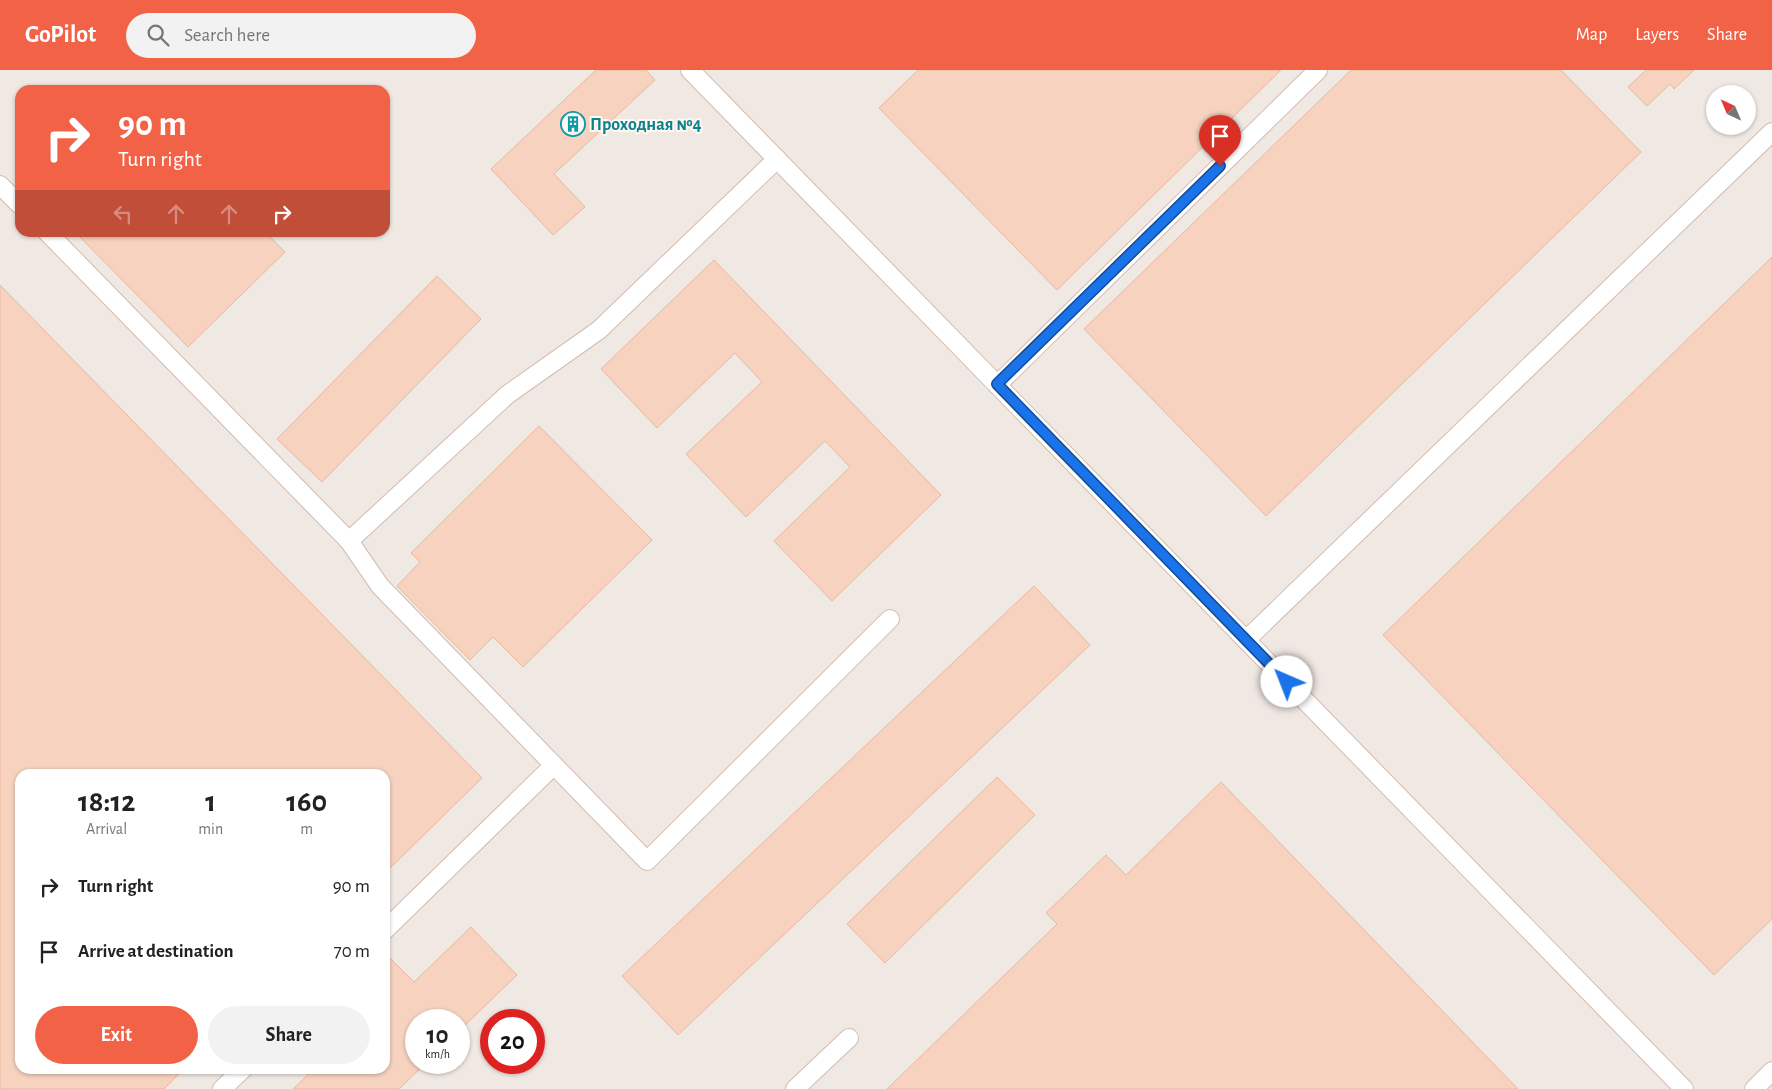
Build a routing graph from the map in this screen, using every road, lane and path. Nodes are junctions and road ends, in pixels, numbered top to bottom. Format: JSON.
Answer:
{"nodes":[{"id":1,"x":690,"y":70,"type":"edge"},
{"id":2,"x":1318,"y":70,"type":"edge"},
{"id":3,"x":1772,"y":132,"type":"edge"},
{"id":4,"x":777,"y":160,"type":"junction"},
{"id":5,"x":0,"y":185,"type":"edge"},
{"id":6,"x":15,"y":200,"type":"edge"},
{"id":7,"x":52,"y":237,"type":"edge"},
{"id":8,"x":997,"y":384,"type":"junction"},
{"id":9,"x":349,"y":542,"type":"junction"},
{"id":10,"x":890,"y":619,"type":"dead end"},
{"id":11,"x":1246,"y":640,"type":"junction"},
{"id":12,"x":554,"y":766,"type":"junction"},
{"id":13,"x":390,"y":925,"type":"edge"},
{"id":14,"x":849,"y":1038,"type":"dead end"},
{"id":15,"x":1772,"y":1071,"type":"edge"},
{"id":16,"x":238,"y":1074,"type":"edge"},
{"id":17,"x":222,"y":1089,"type":"edge"},
{"id":18,"x":795,"y":1089,"type":"edge"},
{"id":19,"x":1684,"y":1089,"type":"edge"},
{"id":20,"x":1754,"y":1089,"type":"edge"}],
"edges":[{"from":1,"to":4,"type":"lane"},
{"from":2,"to":8,"type":"lane"},
{"from":3,"to":11,"type":"lane"},
{"from":4,"to":8,"type":"lane"},
{"from":4,"to":9,"type":"lane"},
{"from":5,"to":6,"type":"lane"},
{"from":7,"to":9,"type":"lane"},
{"from":8,"to":11,"type":"lane"},
{"from":9,"to":12,"type":"lane"},
{"from":10,"to":12,"type":"lane"},
{"from":11,"to":19,"type":"lane"},
{"from":12,"to":13,"type":"lane"},
{"from":14,"to":18,"type":"lane"},
{"from":15,"to":20,"type":"lane"},
{"from":16,"to":17,"type":"lane"}]}
